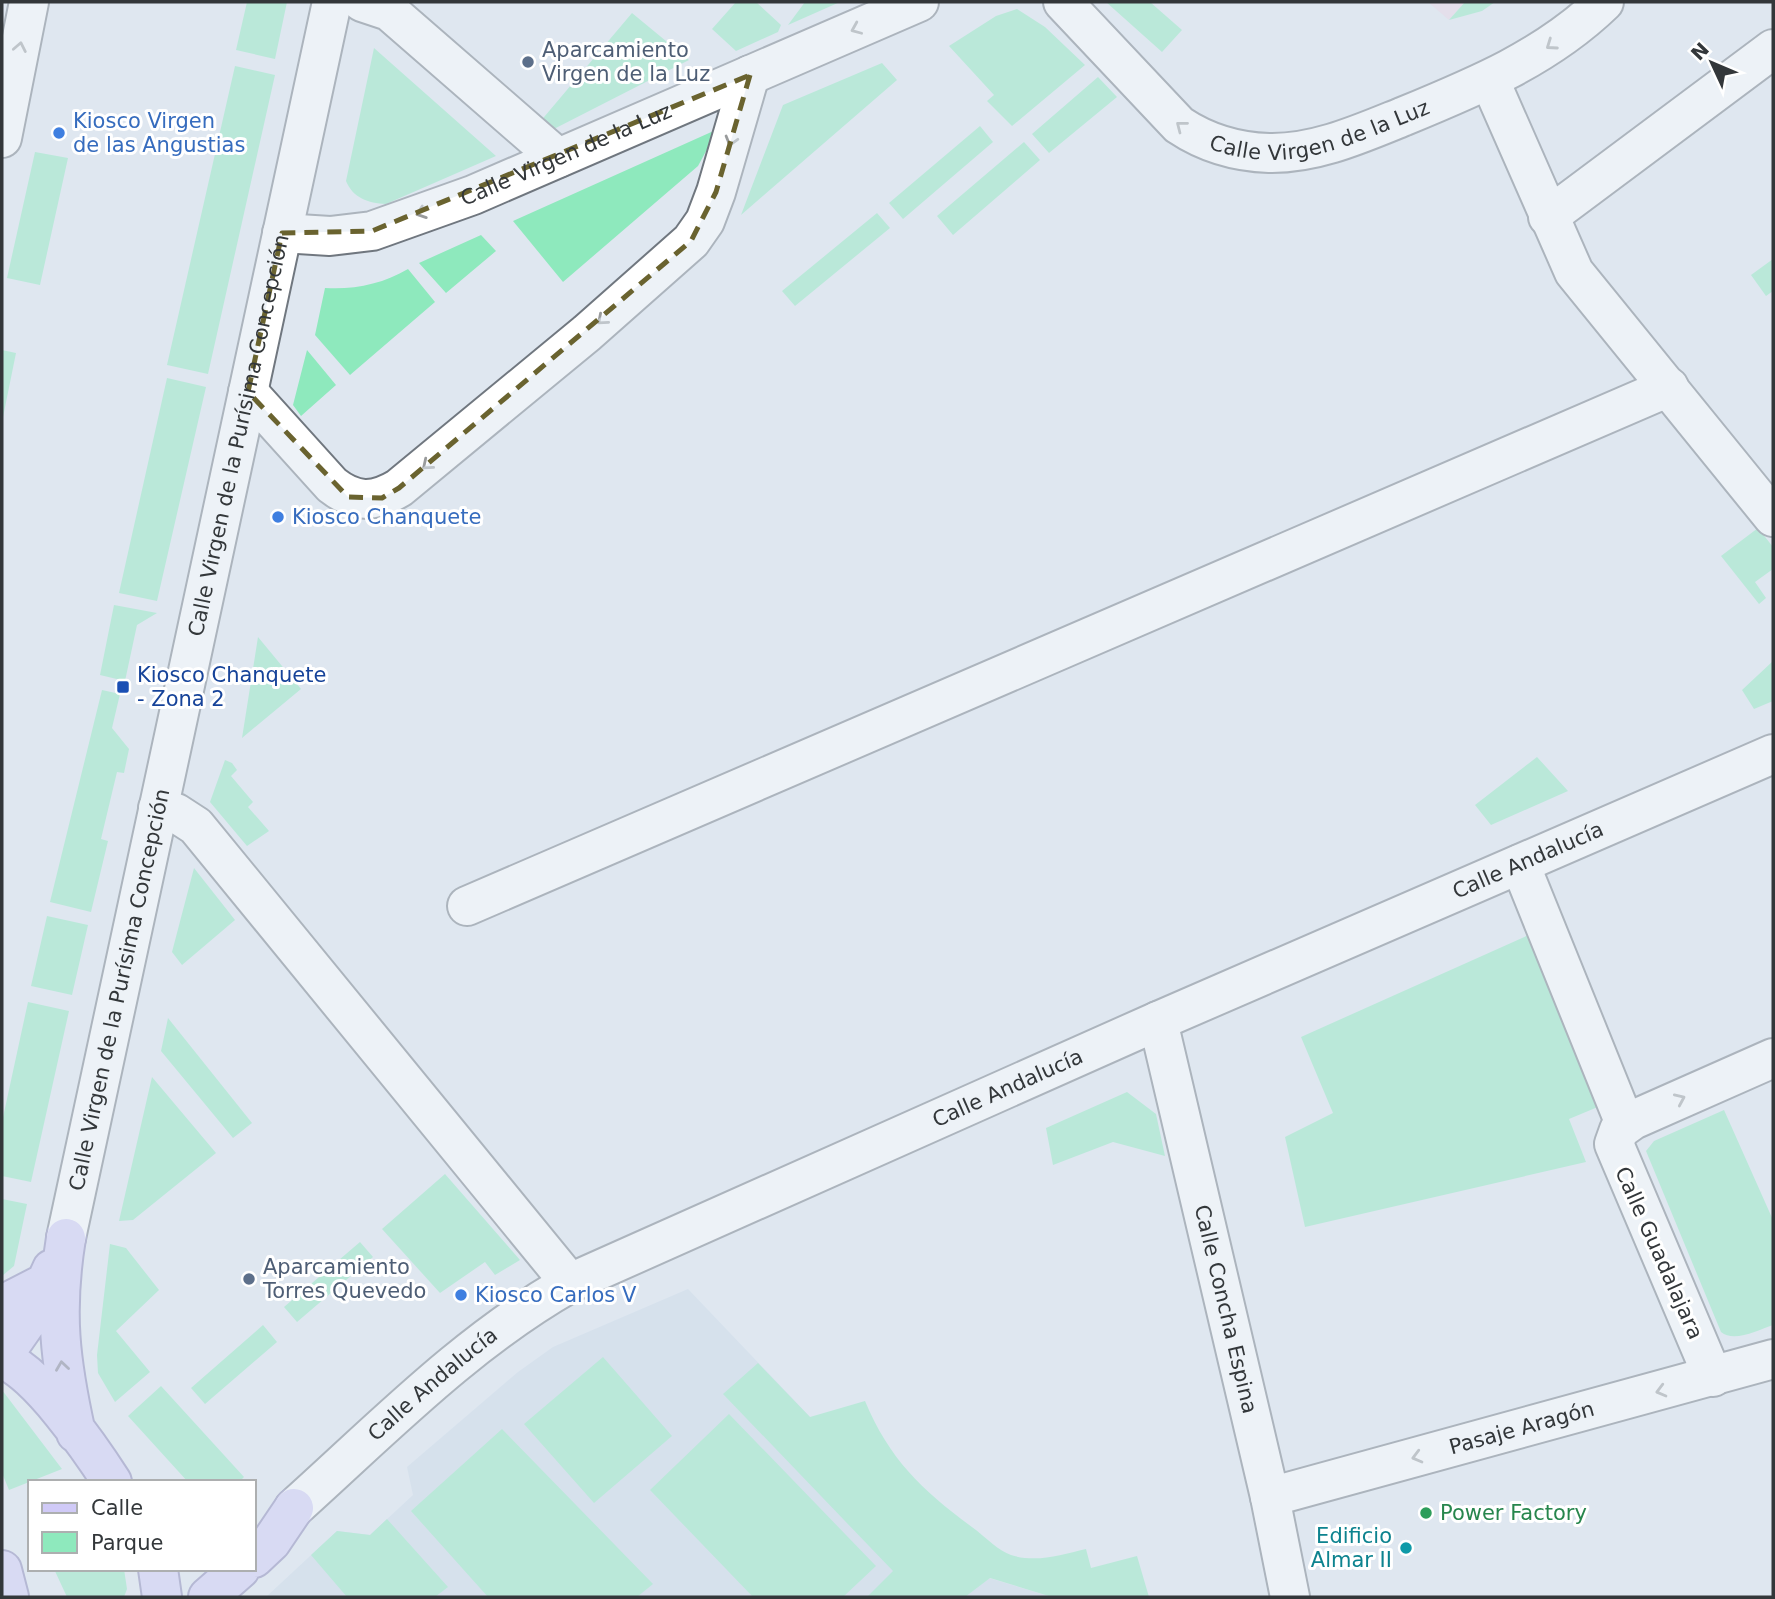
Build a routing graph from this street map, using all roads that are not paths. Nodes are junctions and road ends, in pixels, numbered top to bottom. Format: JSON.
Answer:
{"nodes":[{"id":1,"x":29,"y":2,"type":"edge"},
{"id":2,"x":332,"y":2,"type":"edge"},
{"id":3,"x":362,"y":2,"type":"edge"},
{"id":4,"x":919,"y":2,"type":"edge"},
{"id":5,"x":1063,"y":2,"type":"edge"},
{"id":6,"x":1604,"y":2,"type":"edge"},
{"id":7,"x":1773,"y":49,"type":"edge"},
{"id":8,"x":750,"y":75,"type":"junction"},
{"id":9,"x":1490,"y":81,"type":"junction"},
{"id":10,"x":2,"y":138,"type":"edge"},
{"id":11,"x":558,"y":158,"type":"junction"},
{"id":12,"x":1548,"y":217,"type":"junction"},
{"id":13,"x":282,"y":233,"type":"junction"},
{"id":14,"x":1669,"y":387,"type":"junction"},
{"id":15,"x":248,"y":392,"type":"junction"},
{"id":16,"x":1773,"y":517,"type":"edge"},
{"id":17,"x":1773,"y":754,"type":"edge"},
{"id":18,"x":158,"y":808,"type":"junction"},
{"id":19,"x":1520,"y":864,"type":"junction"},
{"id":20,"x":467,"y":906,"type":"dead end"},
{"id":21,"x":1158,"y":1021,"type":"junction"},
{"id":22,"x":1773,"y":1058,"type":"edge"},
{"id":23,"x":1625,"y":1124,"type":"junction"},
{"id":24,"x":66,"y":1238,"type":"junction"},
{"id":25,"x":45,"y":1283,"type":"junction"},
{"id":26,"x":570,"y":1283,"type":"junction"},
{"id":27,"x":2,"y":1305,"type":"edge"},
{"id":28,"x":2,"y":1359,"type":"edge"},
{"id":29,"x":1773,"y":1359,"type":"edge"},
{"id":30,"x":1713,"y":1377,"type":"junction"},
{"id":31,"x":76,"y":1433,"type":"junction"},
{"id":32,"x":111,"y":1480,"type":"edge"},
{"id":33,"x":1270,"y":1497,"type":"junction"},
{"id":34,"x":294,"y":1508,"type":"junction"},
{"id":35,"x":256,"y":1521,"type":"edge"},
{"id":36,"x":256,"y":1556,"type":"edge"},
{"id":37,"x":2,"y":1570,"type":"edge"},
{"id":38,"x":158,"y":1571,"type":"edge"},
{"id":39,"x":239,"y":1571,"type":"edge"},
{"id":40,"x":239,"y":1571,"type":"edge"},
{"id":41,"x":9,"y":1597,"type":"edge"},
{"id":42,"x":162,"y":1597,"type":"edge"},
{"id":43,"x":208,"y":1597,"type":"edge"},
{"id":44,"x":217,"y":1597,"type":"edge"},
{"id":45,"x":1290,"y":1597,"type":"edge"}],
"edges":[{"from":10,"to":1,"type":"street","one_way":true},
{"from":2,"to":13,"type":"street","name":"Calle Virgen de la Purísima Concepción"},
{"from":3,"to":11,"type":"street"},
{"from":4,"to":8,"type":"street","name":"Calle Virgen de la Luz","one_way":true},
{"from":9,"to":5,"type":"street","name":"Calle Virgen de la Luz","one_way":true},
{"from":6,"to":9,"type":"street","name":"Calle Virgen de la Luz","one_way":true},
{"from":7,"to":12,"type":"street"},
{"from":8,"to":11,"type":"street","name":"Calle Virgen de la Luz"},
{"from":8,"to":15,"type":"street","one_way":true},
{"from":9,"to":12,"type":"street"},
{"from":11,"to":13,"type":"street","name":"Calle Virgen de la Luz","one_way":true},
{"from":12,"to":14,"type":"street"},
{"from":13,"to":15,"type":"street","name":"Calle Virgen de la Purísima Concepción"},
{"from":14,"to":16,"type":"street"},
{"from":14,"to":20,"type":"street"},
{"from":15,"to":18,"type":"street","name":"Calle Virgen de la Purísima Concepción"},
{"from":17,"to":19,"type":"street","name":"Calle Andalucía"},
{"from":18,"to":24,"type":"street","name":"Calle Virgen de la Purísima Concepción"},
{"from":18,"to":26,"type":"street"},
{"from":19,"to":21,"type":"street","name":"Calle Andalucía"},
{"from":19,"to":23,"type":"street"},
{"from":21,"to":26,"type":"street","name":"Calle Andalucía"},
{"from":21,"to":33,"type":"street","name":"Calle Concha Espina"},
{"from":23,"to":22,"type":"street","one_way":true},
{"from":23,"to":30,"type":"street","name":"Calle Guadalajara"},
{"from":24,"to":25,"type":"main road"},
{"from":31,"to":24,"type":"main road","one_way":true},
{"from":25,"to":27,"type":"main road"},
{"from":25,"to":28,"type":"main road"},
{"from":26,"to":34,"type":"street","name":"Calle Andalucía"},
{"from":28,"to":31,"type":"main road"},
{"from":29,"to":30,"type":"street","name":"Pasaje Aragón"},
{"from":30,"to":33,"type":"street","name":"Pasaje Aragón","one_way":true},
{"from":31,"to":32,"type":"main road"},
{"from":33,"to":45,"type":"street","name":"Calle Concha Espina"},
{"from":34,"to":35,"type":"main road"},
{"from":34,"to":36,"type":"main road"},
{"from":37,"to":41,"type":"main road"},
{"from":38,"to":42,"type":"main road"},
{"from":39,"to":43,"type":"main road"},
{"from":40,"to":44,"type":"main road"}]}
